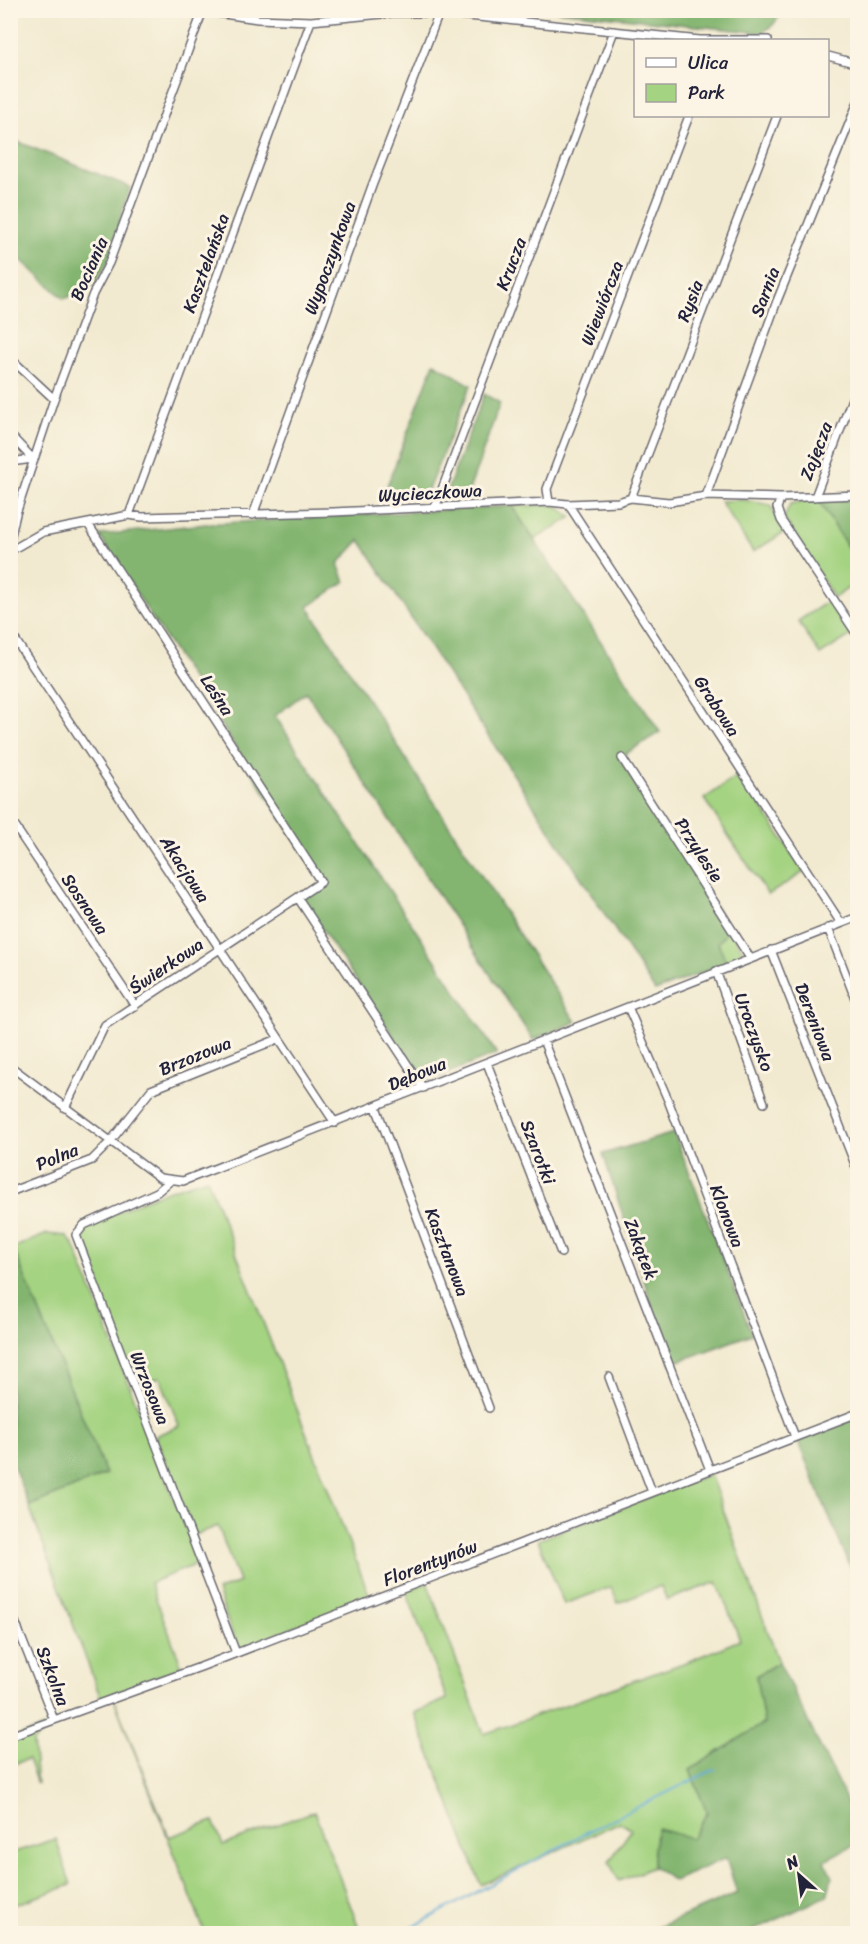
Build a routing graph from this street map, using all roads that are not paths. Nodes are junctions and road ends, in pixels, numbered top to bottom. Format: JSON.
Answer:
{"nodes":[{"id":1,"x":199,"y":12,"type":"edge"},
{"id":2,"x":439,"y":13,"type":"junction"},
{"id":3,"x":311,"y":21,"type":"junction"},
{"id":4,"x":614,"y":31,"type":"junction"},
{"id":5,"x":706,"y":39,"type":"edge"},
{"id":6,"x":829,"y":56,"type":"edge"},
{"id":7,"x":858,"y":64,"type":"edge"},
{"id":8,"x":858,"y":102,"type":"edge"},
{"id":9,"x":689,"y":117,"type":"edge"},
{"id":10,"x":777,"y":117,"type":"edge"},
{"id":11,"x":10,"y":358,"type":"edge"},
{"id":12,"x":858,"y":383,"type":"edge"},
{"id":13,"x":54,"y":399,"type":"junction"},
{"id":14,"x":10,"y":435,"type":"edge"},
{"id":15,"x":33,"y":459,"type":"junction"},
{"id":16,"x":10,"y":462,"type":"edge"},
{"id":17,"x":858,"y":495,"type":"edge"},
{"id":18,"x":706,"y":496,"type":"junction"},
{"id":19,"x":815,"y":496,"type":"junction"},
{"id":20,"x":631,"y":498,"type":"junction"},
{"id":21,"x":781,"y":498,"type":"junction"},
{"id":22,"x":549,"y":502,"type":"junction"},
{"id":23,"x":568,"y":504,"type":"junction"},
{"id":24,"x":435,"y":508,"type":"junction"},
{"id":25,"x":252,"y":514,"type":"junction"},
{"id":26,"x":129,"y":515,"type":"junction"},
{"id":27,"x":88,"y":524,"type":"junction"},
{"id":28,"x":10,"y":539,"type":"edge"},
{"id":29,"x":10,"y":550,"type":"edge"},
{"id":30,"x":10,"y":632,"type":"edge"},
{"id":31,"x":858,"y":636,"type":"edge"},
{"id":32,"x":622,"y":758,"type":"dead end"},
{"id":33,"x":10,"y":819,"type":"edge"},
{"id":34,"x":321,"y":882,"type":"joint"},
{"id":35,"x":298,"y":898,"type":"junction"},
{"id":36,"x":858,"y":917,"type":"edge"},
{"id":37,"x":841,"y":923,"type":"junction"},
{"id":38,"x":828,"y":928,"type":"junction"},
{"id":39,"x":220,"y":949,"type":"junction"},
{"id":40,"x":771,"y":950,"type":"junction"},
{"id":41,"x":750,"y":958,"type":"junction"},
{"id":42,"x":716,"y":971,"type":"junction"},
{"id":43,"x":135,"y":1006,"type":"junction"},
{"id":44,"x":858,"y":1006,"type":"edge"},
{"id":45,"x":628,"y":1007,"type":"junction"},
{"id":46,"x":278,"y":1039,"type":"junction"},
{"id":47,"x":543,"y":1040,"type":"junction"},
{"id":48,"x":487,"y":1062,"type":"junction"},
{"id":49,"x":12,"y":1068,"type":"edge"},
{"id":50,"x":423,"y":1088,"type":"junction"},
{"id":51,"x":764,"y":1103,"type":"dead end"},
{"id":52,"x":376,"y":1107,"type":"junction"},
{"id":53,"x":64,"y":1108,"type":"junction"},
{"id":54,"x":335,"y":1123,"type":"junction"},
{"id":55,"x":110,"y":1142,"type":"junction"},
{"id":56,"x":858,"y":1172,"type":"edge"},
{"id":57,"x":170,"y":1181,"type":"junction"},
{"id":58,"x":10,"y":1192,"type":"edge"},
{"id":59,"x":561,"y":1253,"type":"dead end"},
{"id":60,"x":609,"y":1377,"type":"dead end"},
{"id":61,"x":489,"y":1408,"type":"dead end"},
{"id":62,"x":858,"y":1413,"type":"edge"},
{"id":63,"x":795,"y":1437,"type":"junction"},
{"id":64,"x":710,"y":1470,"type":"junction"},
{"id":65,"x":652,"y":1492,"type":"junction"},
{"id":66,"x":10,"y":1610,"type":"edge"},
{"id":67,"x":236,"y":1653,"type":"junction"},
{"id":68,"x":54,"y":1720,"type":"junction"},
{"id":69,"x":10,"y":1736,"type":"edge"}],
"edges":[{"from":1,"to":3,"type":"street"},
{"from":1,"to":13,"type":"street","name":"Bociania"},
{"from":2,"to":3,"type":"street"},
{"from":2,"to":4,"type":"street"},
{"from":2,"to":25,"type":"street","name":"Wypoczynkowa"},
{"from":3,"to":26,"type":"street","name":"Kasztelańska"},
{"from":4,"to":5,"type":"street"},
{"from":4,"to":24,"type":"street","name":"Krucza"},
{"from":6,"to":7,"type":"street"},
{"from":8,"to":18,"type":"street","name":"Sarnia"},
{"from":9,"to":22,"type":"street","name":"Wiewiórcza"},
{"from":10,"to":20,"type":"street","name":"Rysia"},
{"from":11,"to":13,"type":"street"},
{"from":12,"to":19,"type":"street","name":"Zajęcza"},
{"from":13,"to":15,"type":"street","name":"Bociania"},
{"from":14,"to":15,"type":"street"},
{"from":15,"to":16,"type":"street"},
{"from":15,"to":28,"type":"street","name":"Bociania"},
{"from":17,"to":19,"type":"street","name":"Wycieczkowa"},
{"from":18,"to":20,"type":"street","name":"Wycieczkowa"},
{"from":18,"to":21,"type":"street","name":"Wycieczkowa"},
{"from":19,"to":21,"type":"street","name":"Wycieczkowa"},
{"from":20,"to":23,"type":"street","name":"Wycieczkowa"},
{"from":21,"to":31,"type":"street"},
{"from":22,"to":23,"type":"street","name":"Wycieczkowa"},
{"from":22,"to":24,"type":"street","name":"Wycieczkowa"},
{"from":23,"to":37,"type":"street","name":"Grabowa"},
{"from":24,"to":25,"type":"street","name":"Wycieczkowa"},
{"from":25,"to":26,"type":"street","name":"Wycieczkowa"},
{"from":26,"to":27,"type":"street","name":"Wycieczkowa"},
{"from":27,"to":29,"type":"street","name":"Wycieczkowa"},
{"from":27,"to":34,"type":"street","name":"Leśna"},
{"from":30,"to":39,"type":"street","name":"Akacjowa"},
{"from":32,"to":41,"type":"street","name":"Przylesie"},
{"from":33,"to":43,"type":"street","name":"Sosnowa"},
{"from":34,"to":35,"type":"street","name":"Świerkowa"},
{"from":35,"to":39,"type":"street","name":"Świerkowa"},
{"from":35,"to":50,"type":"street"},
{"from":36,"to":37,"type":"street","name":"Dębowa"},
{"from":37,"to":38,"type":"street","name":"Dębowa"},
{"from":38,"to":40,"type":"street","name":"Dębowa"},
{"from":38,"to":44,"type":"street"},
{"from":39,"to":43,"type":"street","name":"Świerkowa"},
{"from":39,"to":46,"type":"street","name":"Akacjowa"},
{"from":40,"to":41,"type":"street","name":"Dębowa"},
{"from":40,"to":56,"type":"street","name":"Dereniowa"},
{"from":41,"to":42,"type":"street","name":"Dębowa"},
{"from":42,"to":45,"type":"street","name":"Dębowa"},
{"from":42,"to":51,"type":"street","name":"Uroczysko"},
{"from":43,"to":53,"type":"street","name":"Świerkowa"},
{"from":45,"to":47,"type":"street","name":"Dębowa"},
{"from":45,"to":63,"type":"street","name":"Klonowa"},
{"from":46,"to":54,"type":"street","name":"Akacjowa"},
{"from":46,"to":55,"type":"street","name":"Brzozowa"},
{"from":47,"to":48,"type":"street","name":"Dębowa"},
{"from":47,"to":64,"type":"street","name":"Zakątek"},
{"from":48,"to":50,"type":"street","name":"Dębowa"},
{"from":48,"to":59,"type":"street","name":"Szarotki"},
{"from":49,"to":53,"type":"street"},
{"from":50,"to":52,"type":"street","name":"Dębowa"},
{"from":52,"to":54,"type":"street","name":"Dębowa"},
{"from":52,"to":61,"type":"street","name":"Kasztanowa"},
{"from":53,"to":55,"type":"street"},
{"from":54,"to":57,"type":"street","name":"Dębowa"},
{"from":55,"to":57,"type":"street"},
{"from":55,"to":58,"type":"street","name":"Polna"},
{"from":57,"to":67,"type":"street","name":"Wrzosowa"},
{"from":60,"to":65,"type":"street"},
{"from":62,"to":63,"type":"street","name":"Florentynów"},
{"from":63,"to":64,"type":"street","name":"Florentynów"},
{"from":64,"to":65,"type":"street","name":"Florentynów"},
{"from":65,"to":67,"type":"street","name":"Florentynów"},
{"from":66,"to":68,"type":"street","name":"Szkolna"},
{"from":67,"to":68,"type":"street","name":"Florentynów"},
{"from":68,"to":69,"type":"street","name":"Florentynów"}]}
